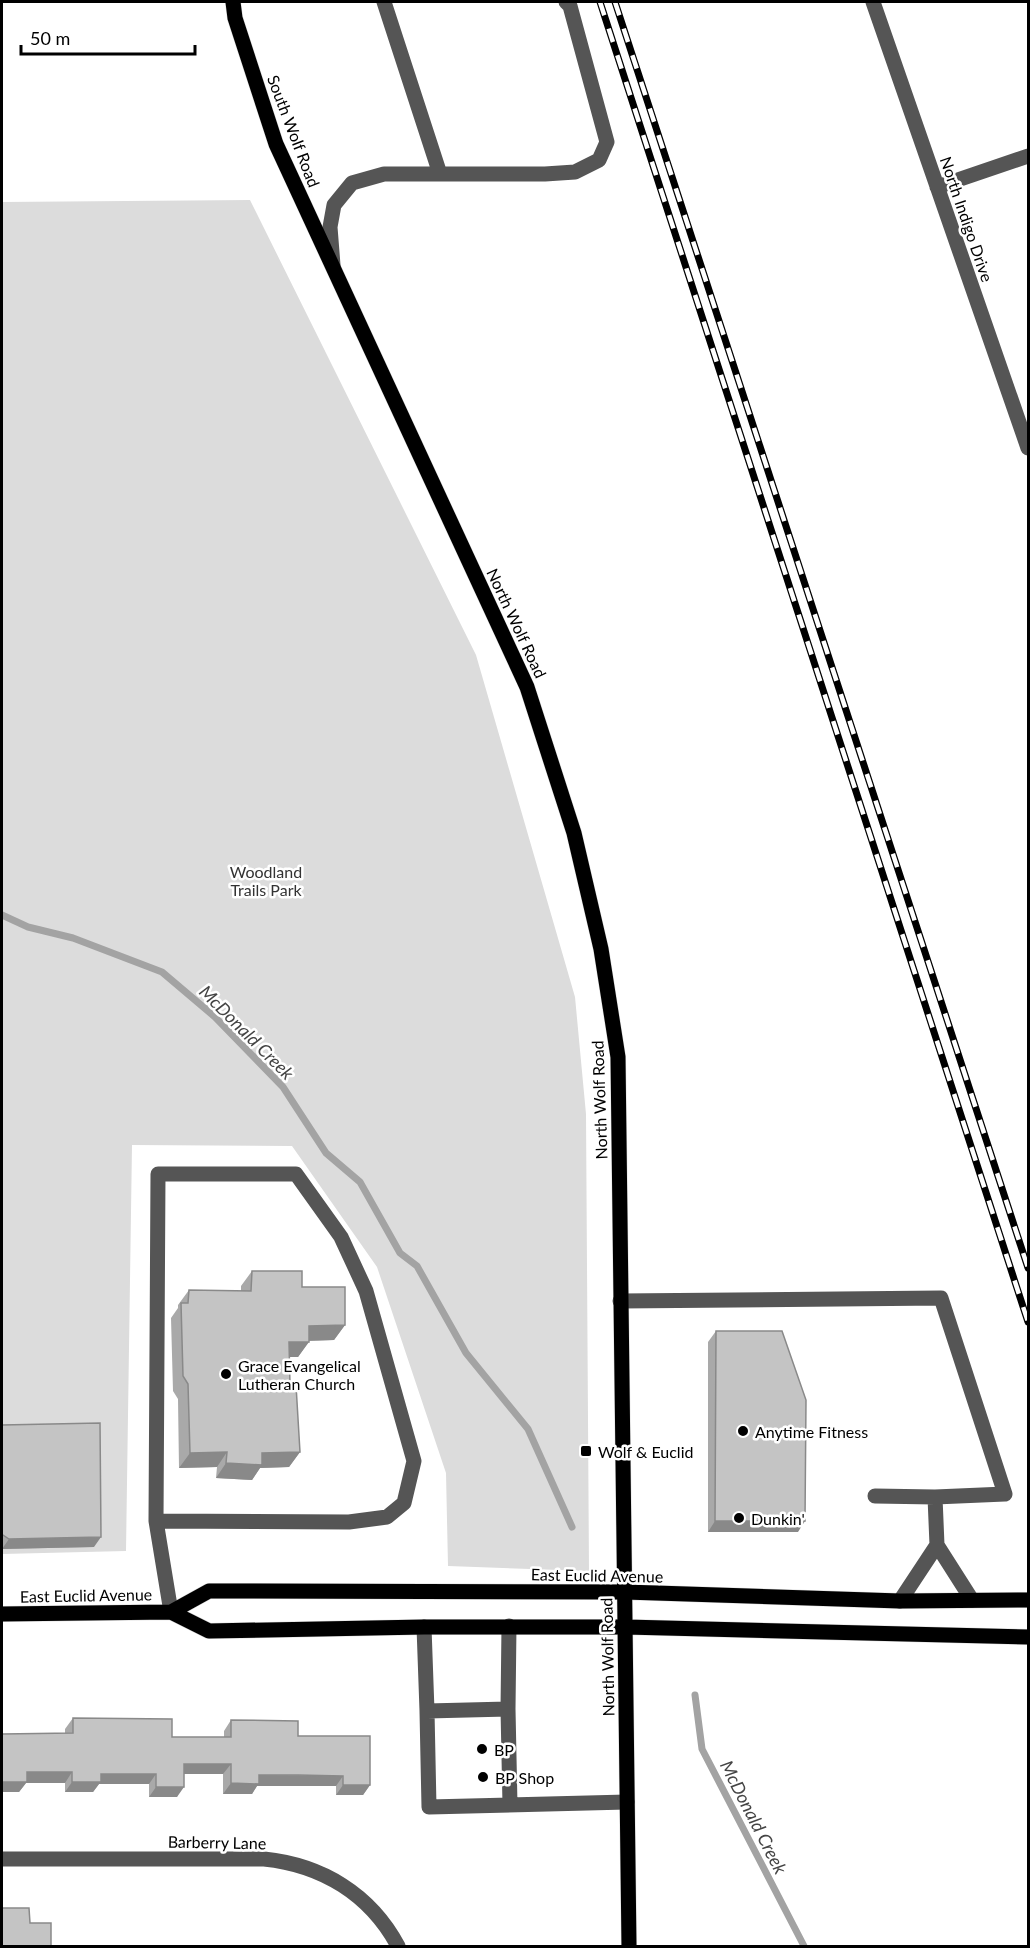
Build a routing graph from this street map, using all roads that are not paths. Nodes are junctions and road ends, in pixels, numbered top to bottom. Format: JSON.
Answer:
{"nodes":[{"id":1,"x":233,"y":2,"type":"edge"},
{"id":2,"x":384,"y":2,"type":"edge"},
{"id":3,"x":566,"y":2,"type":"edge"},
{"id":4,"x":873,"y":2,"type":"edge"},
{"id":5,"x":1029,"y":156,"type":"edge"},
{"id":6,"x":440,"y":174,"type":"junction"},
{"id":7,"x":937,"y":187,"type":"junction"},
{"id":8,"x":334,"y":270,"type":"junction"},
{"id":9,"x":1029,"y":448,"type":"edge"},
{"id":10,"x":620,"y":1301,"type":"junction"},
{"id":11,"x":875,"y":1496,"type":"dead end"},
{"id":12,"x":935,"y":1497,"type":"junction"},
{"id":13,"x":156,"y":1521,"type":"junction"},
{"id":14,"x":937,"y":1545,"type":"junction"},
{"id":15,"x":625,"y":1592,"type":"junction"},
{"id":16,"x":972,"y":1600,"type":"junction"},
{"id":17,"x":1029,"y":1600,"type":"edge"},
{"id":18,"x":900,"y":1601,"type":"junction"},
{"id":19,"x":171,"y":1612,"type":"junction"},
{"id":20,"x":2,"y":1614,"type":"edge"},
{"id":21,"x":424,"y":1626,"type":"junction"},
{"id":22,"x":509,"y":1626,"type":"junction"},
{"id":23,"x":626,"y":1626,"type":"junction"},
{"id":24,"x":1029,"y":1638,"type":"edge"},
{"id":25,"x":508,"y":1709,"type":"junction"},
{"id":26,"x":427,"y":1711,"type":"junction"},
{"id":27,"x":627,"y":1802,"type":"junction"},
{"id":28,"x":510,"y":1805,"type":"junction"},
{"id":29,"x":2,"y":1859,"type":"edge"},
{"id":30,"x":398,"y":1947,"type":"edge"},
{"id":31,"x":629,"y":1947,"type":"edge"}],
"edges":[{"from":1,"to":8,"type":"main road","name":"South Wolf Road"},
{"from":2,"to":6,"type":"street"},
{"from":3,"to":6,"type":"street"},
{"from":4,"to":7,"type":"street","name":"North Indigo Drive"},
{"from":5,"to":7,"type":"street"},
{"from":6,"to":8,"type":"street"},
{"from":7,"to":9,"type":"street","name":"North Indigo Drive"},
{"from":8,"to":10,"type":"main road","name":"North Wolf Road"},
{"from":10,"to":12,"type":"street"},
{"from":10,"to":15,"type":"main road","name":"North Wolf Road"},
{"from":11,"to":12,"type":"street"},
{"from":12,"to":14,"type":"street"},
{"from":13,"to":13,"type":"street"},
{"from":13,"to":19,"type":"street"},
{"from":14,"to":16,"type":"street"},
{"from":14,"to":18,"type":"street"},
{"from":15,"to":18,"type":"main road","name":"East Euclid Avenue"},
{"from":15,"to":19,"type":"main road","name":"East Euclid Avenue"},
{"from":15,"to":23,"type":"main road","name":"North Wolf Road"},
{"from":16,"to":17,"type":"main road","name":"East Euclid Avenue"},
{"from":16,"to":18,"type":"main road","name":"East Euclid Avenue"},
{"from":19,"to":20,"type":"main road","name":"East Euclid Avenue"},
{"from":19,"to":21,"type":"main road","name":"East Euclid Avenue"},
{"from":21,"to":22,"type":"main road","name":"East Euclid Avenue"},
{"from":21,"to":26,"type":"street"},
{"from":22,"to":23,"type":"main road","name":"East Euclid Avenue"},
{"from":22,"to":25,"type":"street"},
{"from":23,"to":24,"type":"main road","name":"East Euclid Avenue"},
{"from":23,"to":27,"type":"main road","name":"North Wolf Road"},
{"from":25,"to":26,"type":"street"},
{"from":25,"to":28,"type":"street"},
{"from":26,"to":28,"type":"street"},
{"from":27,"to":28,"type":"street"},
{"from":27,"to":31,"type":"main road","name":"North Wolf Road"},
{"from":29,"to":30,"type":"street","name":"Barberry Lane"}]}
